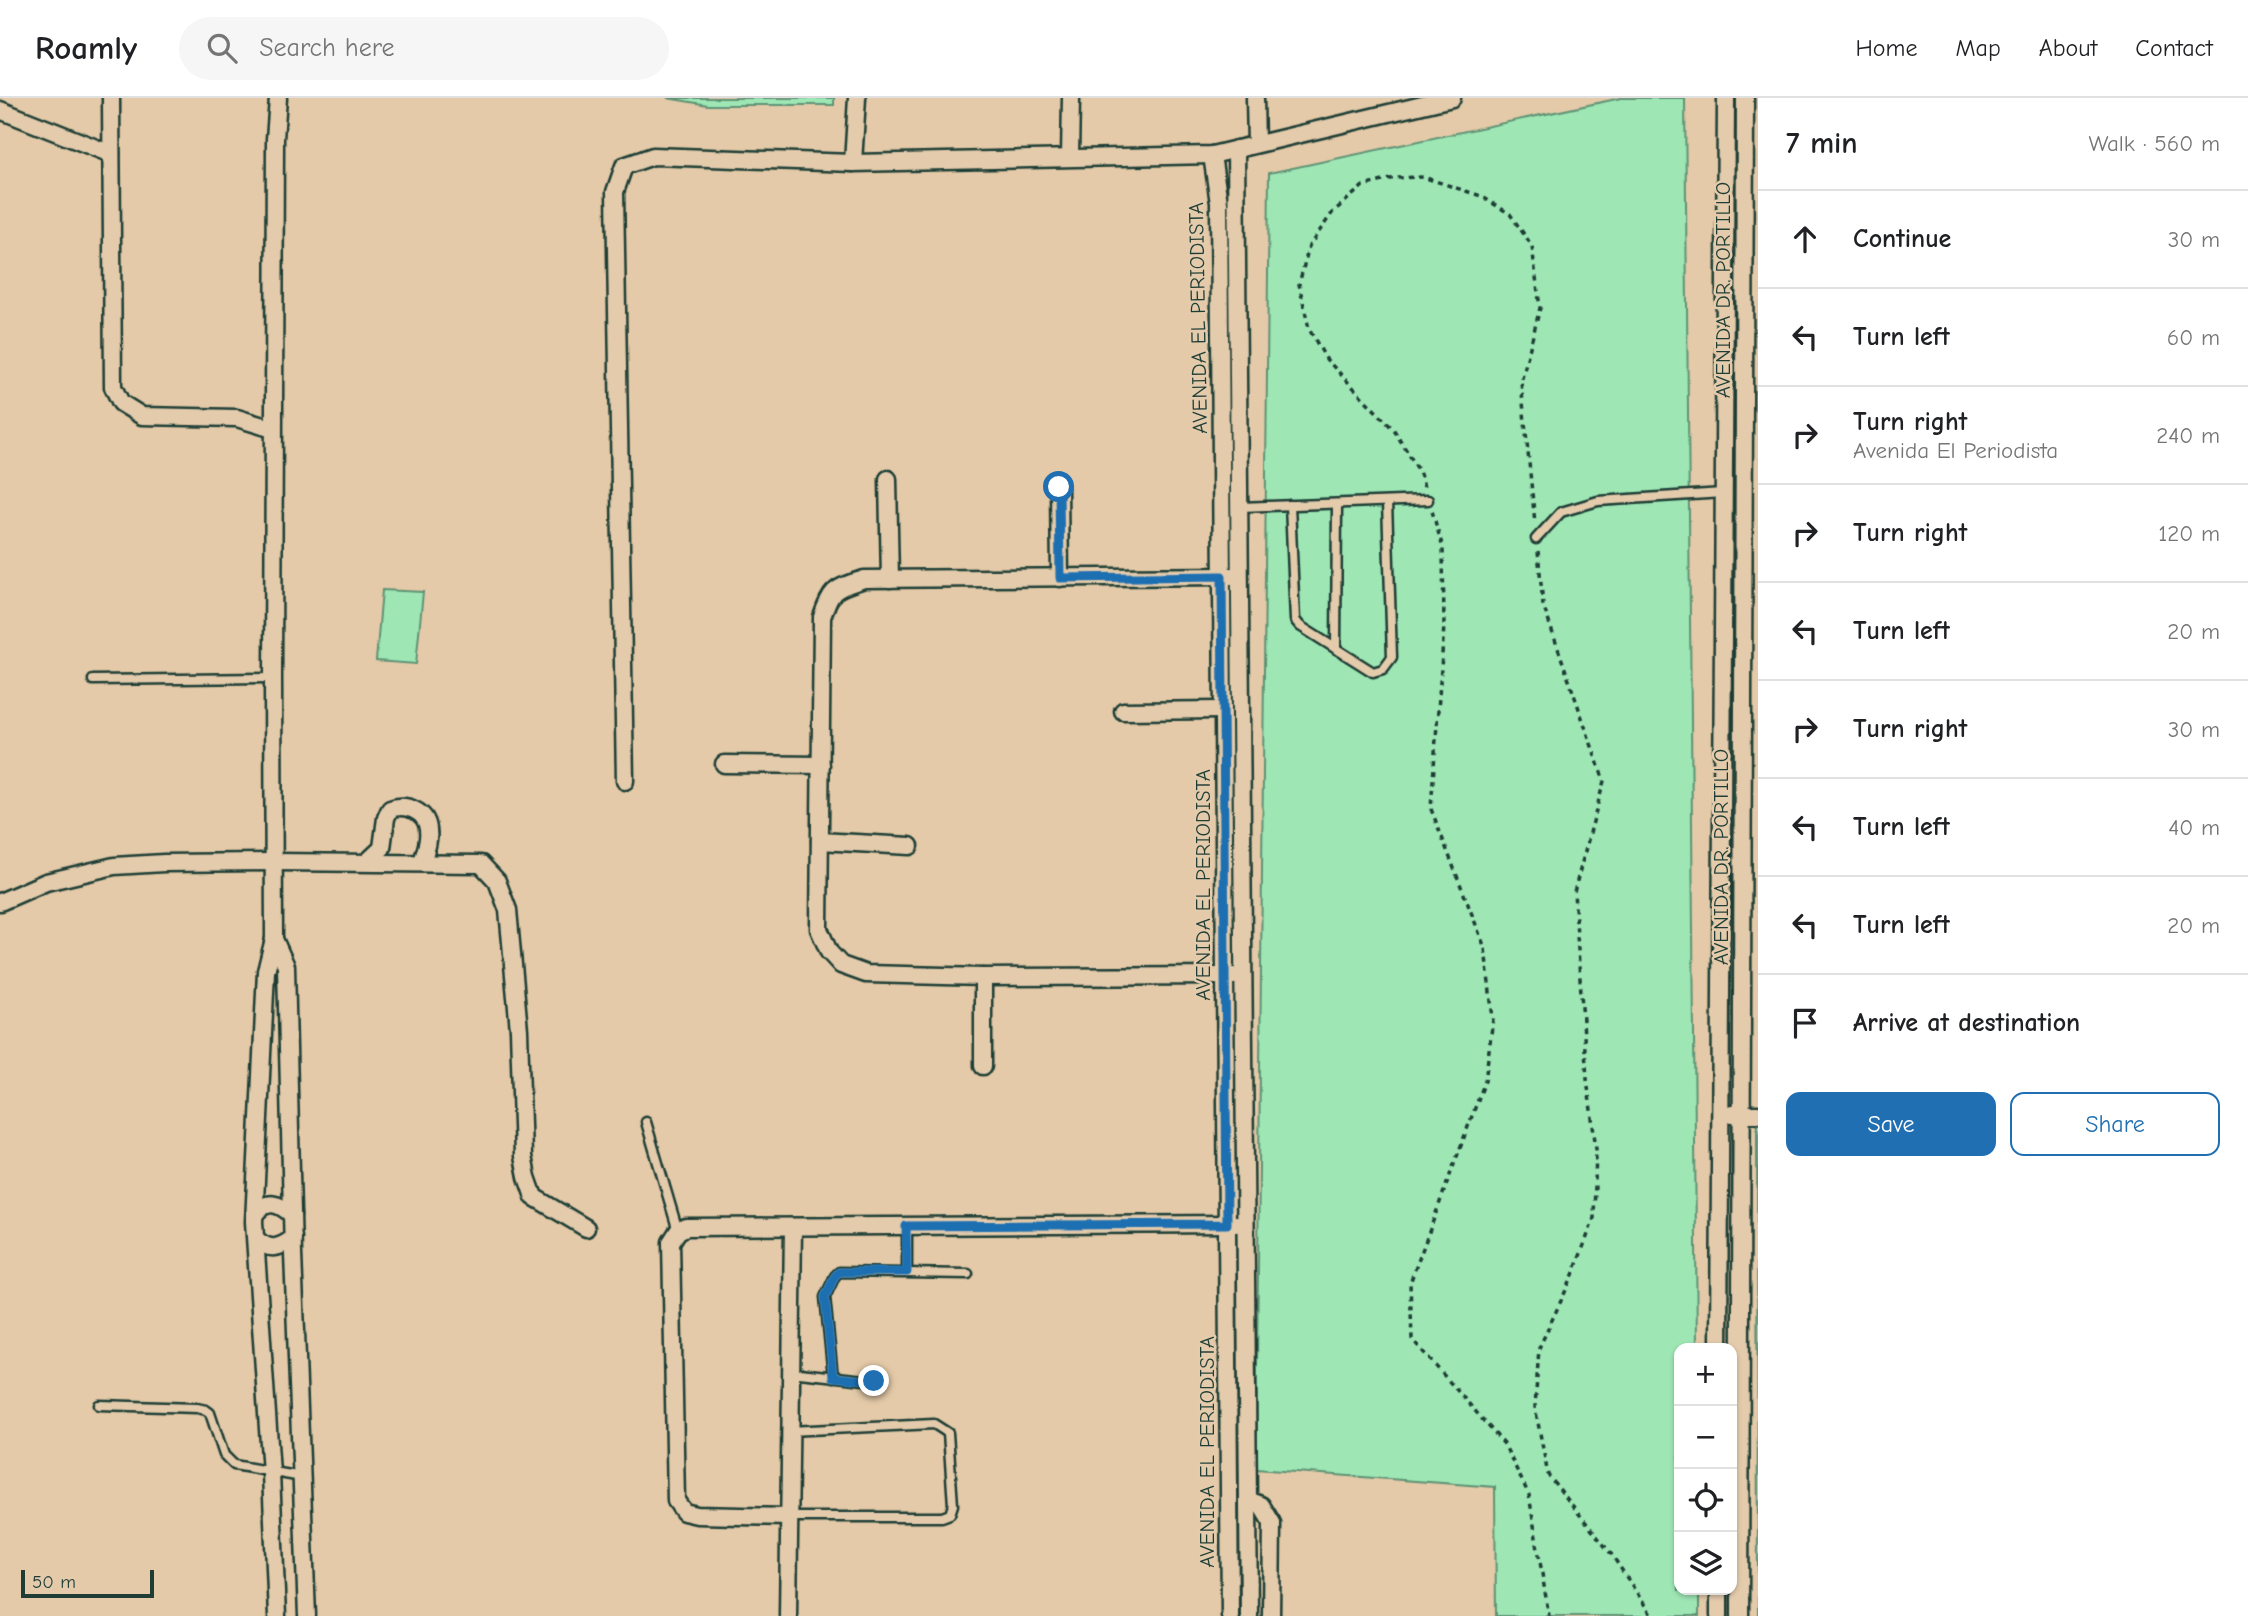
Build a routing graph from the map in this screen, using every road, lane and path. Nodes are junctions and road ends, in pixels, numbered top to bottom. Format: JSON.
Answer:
{"nodes":[{"id":1,"x":111,"y":98,"type":"edge"},
{"id":2,"x":278,"y":98,"type":"edge"},
{"id":3,"x":857,"y":98,"type":"edge"},
{"id":4,"x":1071,"y":98,"type":"edge"},
{"id":5,"x":1255,"y":98,"type":"edge"},
{"id":6,"x":1411,"y":98,"type":"edge"},
{"id":7,"x":1452,"y":98,"type":"edge"},
{"id":8,"x":1726,"y":98,"type":"edge"},
{"id":9,"x":1745,"y":98,"type":"edge"},
{"id":10,"x":0,"y":110,"type":"edge"},
{"id":11,"x":1385,"y":114,"type":"junction"},
{"id":12,"x":1256,"y":144,"type":"junction"},
{"id":13,"x":1236,"y":149,"type":"junction"},
{"id":14,"x":111,"y":154,"type":"junction"},
{"id":15,"x":1212,"y":155,"type":"junction"},
{"id":16,"x":1070,"y":157,"type":"junction"},
{"id":17,"x":853,"y":163,"type":"junction"},
{"id":18,"x":273,"y":429,"type":"junction"},
{"id":19,"x":888,"y":479,"type":"dead end"},
{"id":20,"x":1059,"y":487,"type":"dead end"},
{"id":21,"x":1723,"y":493,"type":"junction"},
{"id":22,"x":1428,"y":500,"type":"junction"},
{"id":23,"x":1387,"y":502,"type":"junction"},
{"id":24,"x":1337,"y":503,"type":"junction"},
{"id":25,"x":1290,"y":505,"type":"junction"},
{"id":26,"x":1240,"y":507,"type":"junction"},
{"id":27,"x":1723,"y":514,"type":"junction"},
{"id":28,"x":1751,"y":515,"type":"edge"},
{"id":29,"x":1536,"y":538,"type":"junction"},
{"id":30,"x":1222,"y":576,"type":"junction"},
{"id":31,"x":1240,"y":576,"type":"junction"},
{"id":32,"x":1060,"y":578,"type":"junction"},
{"id":33,"x":890,"y":579,"type":"junction"},
{"id":34,"x":1336,"y":649,"type":"junction"},
{"id":35,"x":272,"y":678,"type":"junction"},
{"id":36,"x":93,"y":680,"type":"dead end"},
{"id":37,"x":1223,"y":710,"type":"junction"},
{"id":38,"x":1122,"y":712,"type":"dead end"},
{"id":39,"x":724,"y":764,"type":"dead end"},
{"id":40,"x":821,"y":765,"type":"junction"},
{"id":41,"x":625,"y":781,"type":"dead end"},
{"id":42,"x":1750,"y":839,"type":"edge"},
{"id":43,"x":820,"y":841,"type":"junction"},
{"id":44,"x":910,"y":846,"type":"dead end"},
{"id":45,"x":273,"y":862,"type":"junction"},
{"id":46,"x":367,"y":862,"type":"junction"},
{"id":47,"x":422,"y":862,"type":"junction"},
{"id":48,"x":0,"y":902,"type":"edge"},
{"id":49,"x":274,"y":939,"type":"junction"},
{"id":50,"x":1750,"y":942,"type":"edge"},
{"id":51,"x":1720,"y":943,"type":"junction"},
{"id":52,"x":1225,"y":976,"type":"junction"},
{"id":53,"x":1244,"y":976,"type":"junction"},
{"id":54,"x":983,"y":977,"type":"junction"},
{"id":55,"x":983,"y":1066,"type":"dead end"},
{"id":56,"x":1719,"y":1086,"type":"junction"},
{"id":57,"x":1741,"y":1087,"type":"junction"},
{"id":58,"x":1758,"y":1088,"type":"edge"},
{"id":59,"x":1719,"y":1114,"type":"junction"},
{"id":60,"x":1741,"y":1114,"type":"junction"},
{"id":61,"x":1758,"y":1114,"type":"edge"},
{"id":62,"x":646,"y":1122,"type":"dead end"},
{"id":63,"x":255,"y":1214,"type":"junction"},
{"id":64,"x":292,"y":1215,"type":"junction"},
{"id":65,"x":1227,"y":1224,"type":"junction"},
{"id":66,"x":1246,"y":1224,"type":"junction"},
{"id":67,"x":906,"y":1226,"type":"junction"},
{"id":68,"x":793,"y":1227,"type":"junction"},
{"id":69,"x":586,"y":1228,"type":"dead end"},
{"id":70,"x":678,"y":1231,"type":"junction"},
{"id":71,"x":293,"y":1238,"type":"junction"},
{"id":72,"x":256,"y":1240,"type":"junction"},
{"id":73,"x":907,"y":1272,"type":"junction"},
{"id":74,"x":968,"y":1274,"type":"dead end"},
{"id":75,"x":1719,"y":1343,"type":"edge"},
{"id":76,"x":790,"y":1372,"type":"junction"},
{"id":77,"x":833,"y":1377,"type":"junction"},
{"id":78,"x":874,"y":1381,"type":"dead end"},
{"id":79,"x":99,"y":1405,"type":"dead end"},
{"id":80,"x":789,"y":1431,"type":"junction"},
{"id":81,"x":271,"y":1473,"type":"junction"},
{"id":82,"x":302,"y":1477,"type":"junction"},
{"id":83,"x":1248,"y":1500,"type":"junction"},
{"id":84,"x":788,"y":1517,"type":"junction"},
{"id":85,"x":1719,"y":1595,"type":"edge"},
{"id":86,"x":277,"y":1616,"type":"edge"},
{"id":87,"x":307,"y":1616,"type":"edge"},
{"id":88,"x":788,"y":1616,"type":"edge"},
{"id":89,"x":1230,"y":1616,"type":"edge"},
{"id":90,"x":1249,"y":1616,"type":"edge"},
{"id":91,"x":1271,"y":1616,"type":"edge"},
{"id":92,"x":1549,"y":1616,"type":"edge"},
{"id":93,"x":1652,"y":1616,"type":"edge"},
{"id":94,"x":1719,"y":1616,"type":"edge"},
{"id":95,"x":1740,"y":1616,"type":"edge"}],
"edges":[{"from":1,"to":14,"type":"street"},
{"from":2,"to":18,"type":"street"},
{"from":3,"to":17,"type":"street"},
{"from":4,"to":16,"type":"street"},
{"from":5,"to":12,"type":"street"},
{"from":6,"to":11,"type":"street"},
{"from":7,"to":11,"type":"street"},
{"from":8,"to":21,"type":"street","name":"AVENIDA DR. PORTILLO"},
{"from":9,"to":28,"type":"street","name":"AVENIDA DR. PORTILLO"},
{"from":10,"to":14,"type":"street"},
{"from":11,"to":12,"type":"street"},
{"from":12,"to":13,"type":"street"},
{"from":13,"to":15,"type":"street"},
{"from":13,"to":26,"type":"street"},
{"from":14,"to":18,"type":"street"},
{"from":15,"to":16,"type":"street"},
{"from":15,"to":30,"type":"street","name":"AVENIDA EL PERIODISTA"},
{"from":16,"to":17,"type":"street"},
{"from":17,"to":41,"type":"street"},
{"from":18,"to":35,"type":"street"},
{"from":19,"to":33,"type":"street"},
{"from":20,"to":32,"type":"street"},
{"from":21,"to":27,"type":"street","name":"AVENIDA DR. PORTILLO"},
{"from":21,"to":29,"type":"lane"},
{"from":22,"to":23,"type":"lane"},
{"from":22,"to":29,"type":"path"},
{"from":22,"to":92,"type":"path"},
{"from":23,"to":24,"type":"lane"},
{"from":23,"to":34,"type":"lane"},
{"from":24,"to":25,"type":"lane"},
{"from":24,"to":34,"type":"lane"},
{"from":25,"to":26,"type":"lane"},
{"from":25,"to":34,"type":"lane"},
{"from":26,"to":31,"type":"street"},
{"from":27,"to":28,"type":"street"},
{"from":27,"to":51,"type":"street","name":"AVENIDA DR. PORTILLO"},
{"from":28,"to":42,"type":"street","name":"AVENIDA DR. PORTILLO"},
{"from":29,"to":93,"type":"path"},
{"from":30,"to":31,"type":"street"},
{"from":30,"to":32,"type":"street"},
{"from":30,"to":37,"type":"street","name":"AVENIDA EL PERIODISTA"},
{"from":31,"to":53,"type":"street"},
{"from":32,"to":33,"type":"street"},
{"from":33,"to":40,"type":"street"},
{"from":35,"to":36,"type":"lane"},
{"from":35,"to":45,"type":"street"},
{"from":37,"to":38,"type":"street"},
{"from":37,"to":52,"type":"street","name":"AVENIDA EL PERIODISTA"},
{"from":39,"to":40,"type":"street"},
{"from":40,"to":43,"type":"street"},
{"from":42,"to":50,"type":"street","name":"AVENIDA DR. PORTILLO"},
{"from":43,"to":44,"type":"street"},
{"from":43,"to":54,"type":"street"},
{"from":45,"to":46,"type":"street"},
{"from":45,"to":48,"type":"street"},
{"from":45,"to":49,"type":"street"},
{"from":46,"to":47,"type":"street"},
{"from":46,"to":47,"type":"street"},
{"from":47,"to":69,"type":"street"},
{"from":49,"to":63,"type":"street"},
{"from":49,"to":64,"type":"street"},
{"from":50,"to":51,"type":"street"},
{"from":50,"to":57,"type":"street","name":"AVENIDA DR. PORTILLO"},
{"from":51,"to":56,"type":"street","name":"AVENIDA DR. PORTILLO"},
{"from":52,"to":53,"type":"street"},
{"from":52,"to":54,"type":"street"},
{"from":52,"to":65,"type":"street","name":"AVENIDA EL PERIODISTA"},
{"from":53,"to":66,"type":"street"},
{"from":54,"to":55,"type":"street"},
{"from":56,"to":57,"type":"street"},
{"from":56,"to":59,"type":"street","name":"AVENIDA DR. PORTILLO"},
{"from":57,"to":58,"type":"street"},
{"from":57,"to":60,"type":"street","name":"AVENIDA DR. PORTILLO"},
{"from":59,"to":60,"type":"street"},
{"from":59,"to":75,"type":"street","name":"AVENIDA DR. PORTILLO"},
{"from":60,"to":61,"type":"street"},
{"from":60,"to":95,"type":"street","name":"AVENIDA DR. PORTILLO"},
{"from":62,"to":70,"type":"lane"},
{"from":63,"to":64,"type":"street"},
{"from":63,"to":72,"type":"street"},
{"from":64,"to":71,"type":"street"},
{"from":65,"to":66,"type":"street"},
{"from":65,"to":67,"type":"street"},
{"from":65,"to":89,"type":"street","name":"AVENIDA EL PERIODISTA"},
{"from":66,"to":83,"type":"street"},
{"from":67,"to":68,"type":"street"},
{"from":67,"to":73,"type":"lane"},
{"from":68,"to":70,"type":"street"},
{"from":68,"to":76,"type":"street"},
{"from":70,"to":84,"type":"street"},
{"from":71,"to":72,"type":"street"},
{"from":71,"to":82,"type":"street"},
{"from":72,"to":81,"type":"street"},
{"from":73,"to":74,"type":"lane"},
{"from":73,"to":77,"type":"lane"},
{"from":76,"to":77,"type":"lane"},
{"from":76,"to":80,"type":"street"},
{"from":77,"to":78,"type":"lane"},
{"from":79,"to":81,"type":"lane"},
{"from":80,"to":84,"type":"street"},
{"from":80,"to":84,"type":"lane"},
{"from":81,"to":82,"type":"lane"},
{"from":81,"to":86,"type":"street"},
{"from":82,"to":87,"type":"street"},
{"from":83,"to":90,"type":"street"},
{"from":83,"to":91,"type":"street"},
{"from":84,"to":88,"type":"street"},
{"from":85,"to":94,"type":"street"}]}
